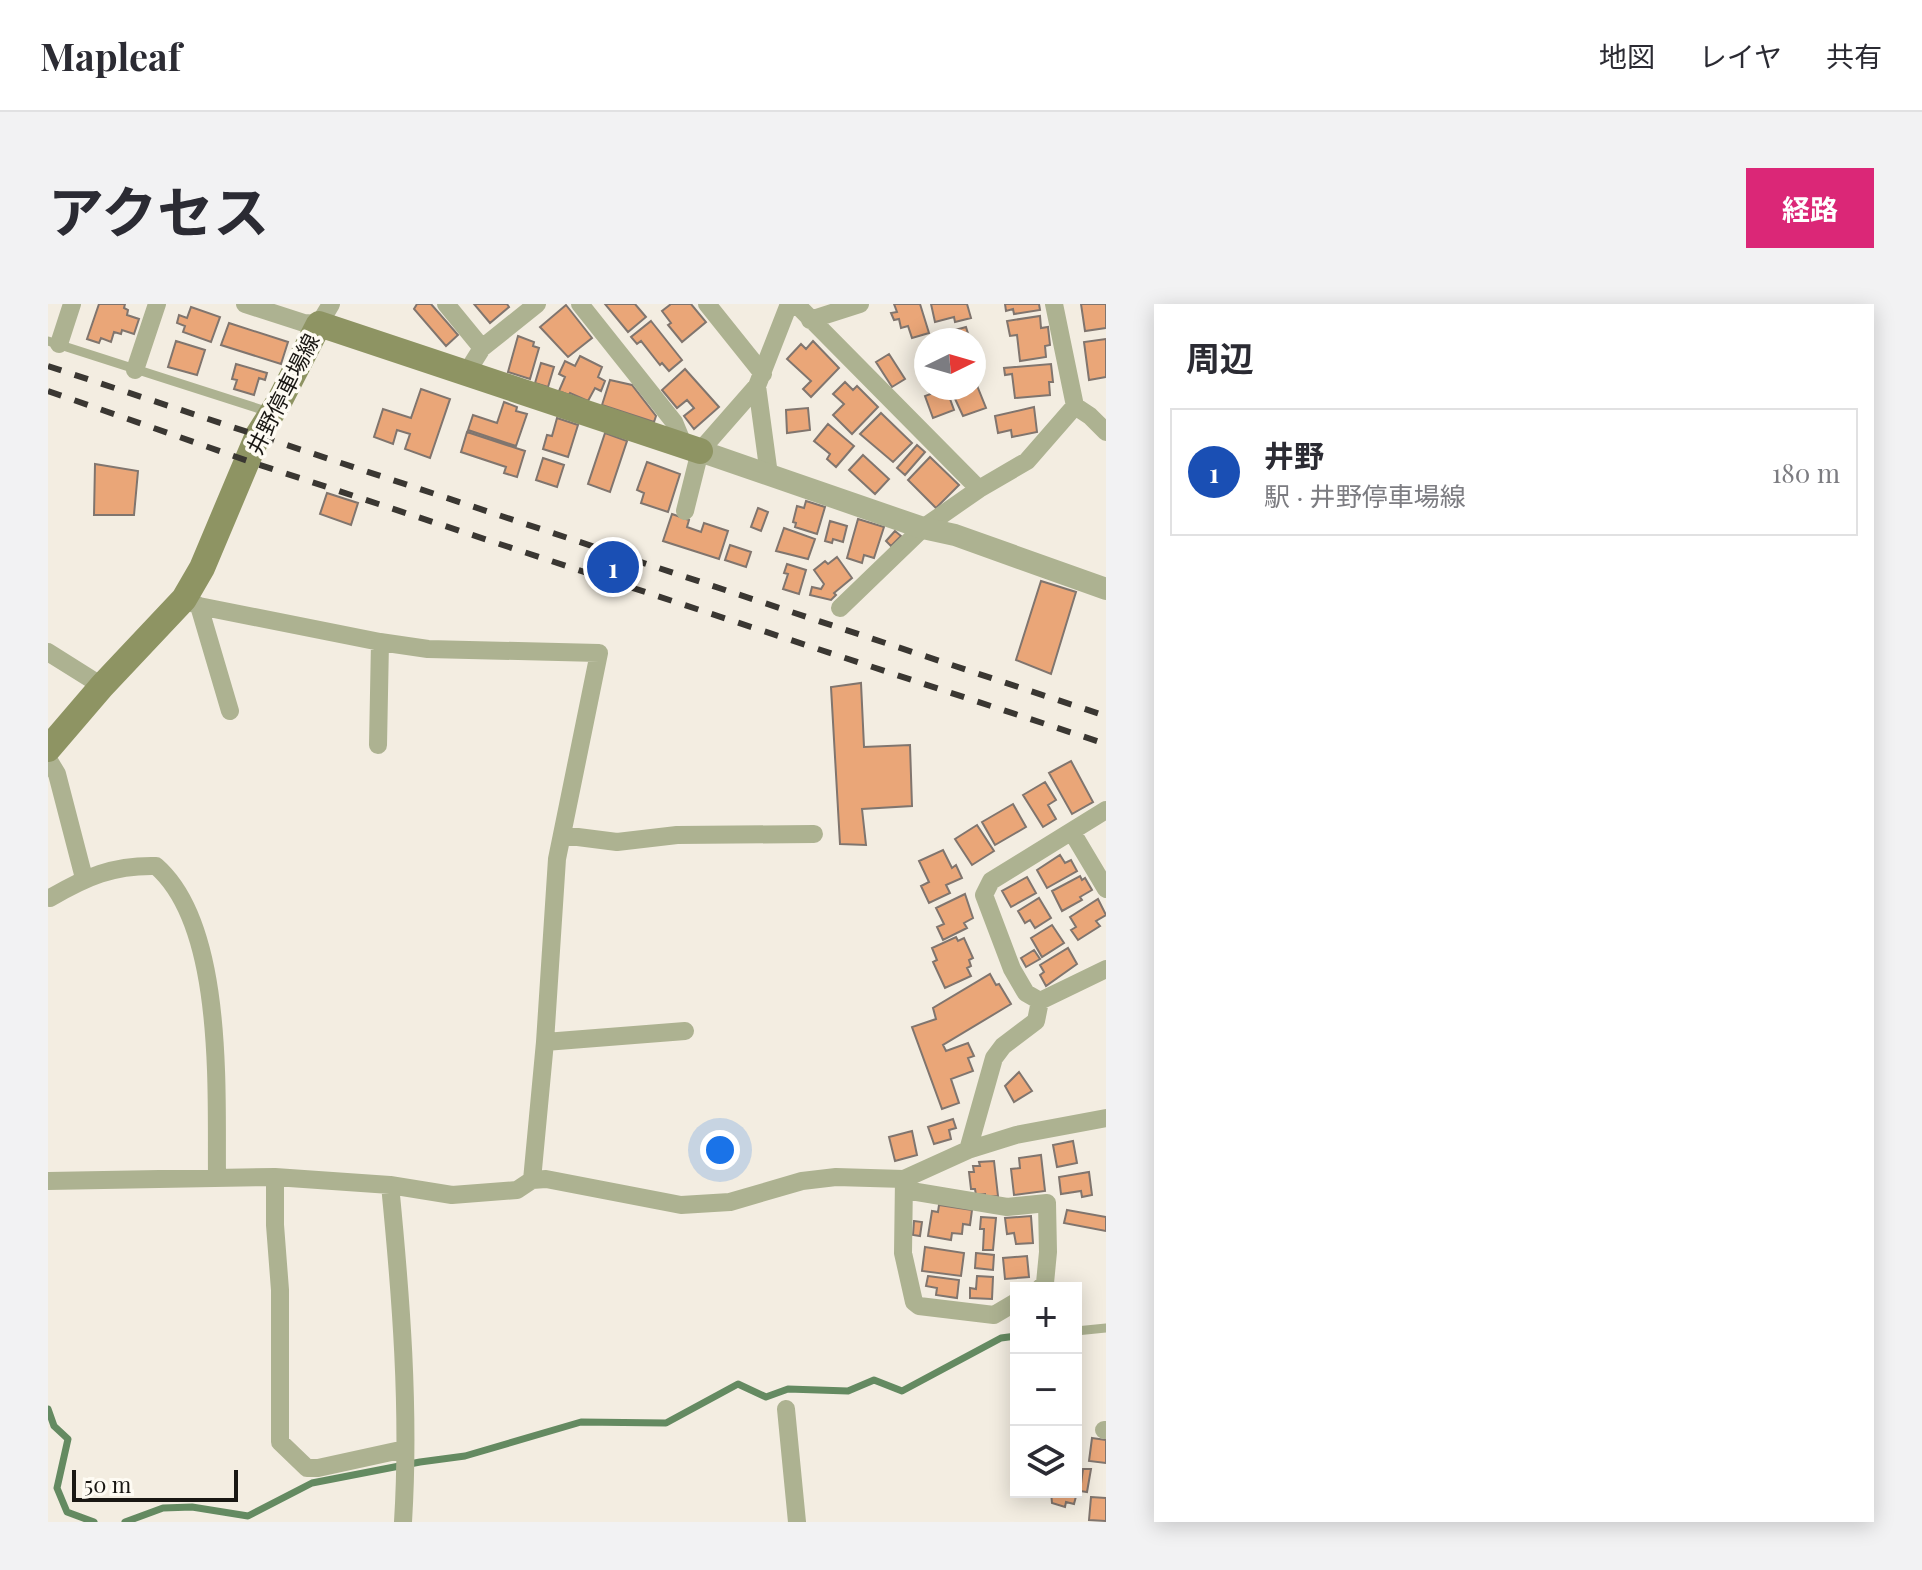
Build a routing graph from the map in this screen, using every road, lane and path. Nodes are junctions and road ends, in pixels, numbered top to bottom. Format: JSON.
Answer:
{"nodes":[{"id":1,"x":72,"y":304,"type":"edge"},
{"id":2,"x":157,"y":304,"type":"edge"},
{"id":3,"x":245,"y":304,"type":"edge"},
{"id":4,"x":446,"y":304,"type":"edge"},
{"id":5,"x":537,"y":304,"type":"edge"},
{"id":6,"x":580,"y":304,"type":"edge"},
{"id":7,"x":707,"y":304,"type":"edge"},
{"id":8,"x":789,"y":304,"type":"edge"},
{"id":9,"x":796,"y":304,"type":"edge"},
{"id":10,"x":860,"y":304,"type":"edge"},
{"id":11,"x":1054,"y":304,"type":"edge"},
{"id":12,"x":268,"y":308,"type":"edge"},
{"id":13,"x":325,"y":314,"type":"edge"},
{"id":14,"x":810,"y":320,"type":"junction"},
{"id":15,"x":54,"y":343,"type":"edge"},
{"id":16,"x":482,"y":348,"type":"junction"},
{"id":17,"x":135,"y":370,"type":"junction"},
{"id":18,"x":467,"y":372,"type":"junction"},
{"id":19,"x":760,"y":380,"type":"junction"},
{"id":20,"x":1075,"y":406,"type":"junction"},
{"id":21,"x":272,"y":413,"type":"junction"},
{"id":22,"x":1106,"y":432,"type":"edge"},
{"id":23,"x":691,"y":448,"type":"junction"},
{"id":24,"x":769,"y":475,"type":"junction"},
{"id":25,"x":979,"y":489,"type":"junction"},
{"id":26,"x":685,"y":511,"type":"dead end"},
{"id":27,"x":923,"y":528,"type":"junction"},
{"id":28,"x":1106,"y":589,"type":"edge"},
{"id":29,"x":192,"y":602,"type":"junction"},
{"id":30,"x":840,"y":608,"type":"dead end"},
{"id":31,"x":380,"y":642,"type":"junction"},
{"id":32,"x":48,"y":652,"type":"edge"},
{"id":33,"x":102,"y":686,"type":"junction"},
{"id":34,"x":230,"y":711,"type":"dead end"},
{"id":35,"x":378,"y":745,"type":"dead end"},
{"id":36,"x":48,"y":749,"type":"edge"},
{"id":37,"x":48,"y":759,"type":"edge"},
{"id":38,"x":1106,"y":810,"type":"edge"},
{"id":39,"x":1072,"y":832,"type":"junction"},
{"id":40,"x":814,"y":834,"type":"dead end"},
{"id":41,"x":562,"y":835,"type":"junction"},
{"id":42,"x":84,"y":878,"type":"junction"},
{"id":43,"x":1106,"y":889,"type":"edge"},
{"id":44,"x":50,"y":898,"type":"dead end"},
{"id":45,"x":1106,"y":969,"type":"edge"},
{"id":46,"x":1040,"y":1001,"type":"junction"},
{"id":47,"x":685,"y":1031,"type":"dead end"},
{"id":48,"x":545,"y":1042,"type":"junction"},
{"id":49,"x":1106,"y":1118,"type":"edge"},
{"id":50,"x":968,"y":1150,"type":"junction"},
{"id":51,"x":275,"y":1177,"type":"junction"},
{"id":52,"x":217,"y":1178,"type":"junction"},
{"id":53,"x":532,"y":1180,"type":"junction"},
{"id":54,"x":48,"y":1181,"type":"edge"},
{"id":55,"x":390,"y":1185,"type":"junction"},
{"id":56,"x":904,"y":1185,"type":"junction"},
{"id":57,"x":1044,"y":1282,"type":"edge"},
{"id":58,"x":1010,"y":1306,"type":"edge"},
{"id":59,"x":1106,"y":1328,"type":"edge"},
{"id":60,"x":1082,"y":1330,"type":"edge"},
{"id":61,"x":786,"y":1409,"type":"dead end"},
{"id":62,"x":405,"y":1449,"type":"junction"},
{"id":63,"x":403,"y":1522,"type":"edge"},
{"id":64,"x":797,"y":1522,"type":"edge"}],
"edges":[{"from":1,"to":15,"type":"street"},
{"from":2,"to":17,"type":"street"},
{"from":3,"to":12,"type":"street"},
{"from":4,"to":16,"type":"street"},
{"from":5,"to":16,"type":"street"},
{"from":6,"to":23,"type":"street"},
{"from":7,"to":19,"type":"street"},
{"from":8,"to":19,"type":"street"},
{"from":9,"to":14,"type":"street"},
{"from":10,"to":14,"type":"street"},
{"from":11,"to":20,"type":"street"},
{"from":12,"to":13,"type":"street"},
{"from":13,"to":18,"type":"main road","name":"井野停車場線"},
{"from":13,"to":21,"type":"main road","name":"井野停車場線"},
{"from":14,"to":25,"type":"street"},
{"from":15,"to":17,"type":"lane"},
{"from":16,"to":18,"type":"street"},
{"from":17,"to":21,"type":"lane"},
{"from":18,"to":23,"type":"main road","name":"井野停車場線"},
{"from":19,"to":23,"type":"street"},
{"from":19,"to":24,"type":"street"},
{"from":20,"to":22,"type":"street"},
{"from":20,"to":25,"type":"street"},
{"from":21,"to":29,"type":"main road","name":"井野停車場線"},
{"from":23,"to":24,"type":"street"},
{"from":23,"to":26,"type":"street"},
{"from":24,"to":27,"type":"street"},
{"from":25,"to":27,"type":"street"},
{"from":27,"to":28,"type":"street"},
{"from":27,"to":30,"type":"street"},
{"from":29,"to":31,"type":"street"},
{"from":29,"to":33,"type":"main road","name":"井野停車場線"},
{"from":29,"to":34,"type":"street"},
{"from":31,"to":35,"type":"street"},
{"from":31,"to":41,"type":"street"},
{"from":32,"to":33,"type":"street"},
{"from":33,"to":36,"type":"main road","name":"井野停車場線"},
{"from":37,"to":42,"type":"street"},
{"from":38,"to":39,"type":"street"},
{"from":39,"to":43,"type":"street"},
{"from":39,"to":46,"type":"street"},
{"from":40,"to":41,"type":"street"},
{"from":41,"to":48,"type":"street"},
{"from":42,"to":44,"type":"street"},
{"from":42,"to":52,"type":"street"},
{"from":45,"to":46,"type":"street"},
{"from":46,"to":50,"type":"street"},
{"from":47,"to":48,"type":"street"},
{"from":48,"to":53,"type":"street"},
{"from":49,"to":50,"type":"street"},
{"from":50,"to":56,"type":"street"},
{"from":51,"to":52,"type":"street"},
{"from":51,"to":55,"type":"street"},
{"from":51,"to":62,"type":"street"},
{"from":52,"to":54,"type":"street"},
{"from":53,"to":55,"type":"street"},
{"from":53,"to":56,"type":"street"},
{"from":55,"to":62,"type":"street"},
{"from":56,"to":57,"type":"street"},
{"from":56,"to":58,"type":"street"},
{"from":59,"to":60,"type":"lane"},
{"from":61,"to":64,"type":"street"},
{"from":62,"to":63,"type":"street"}]}
